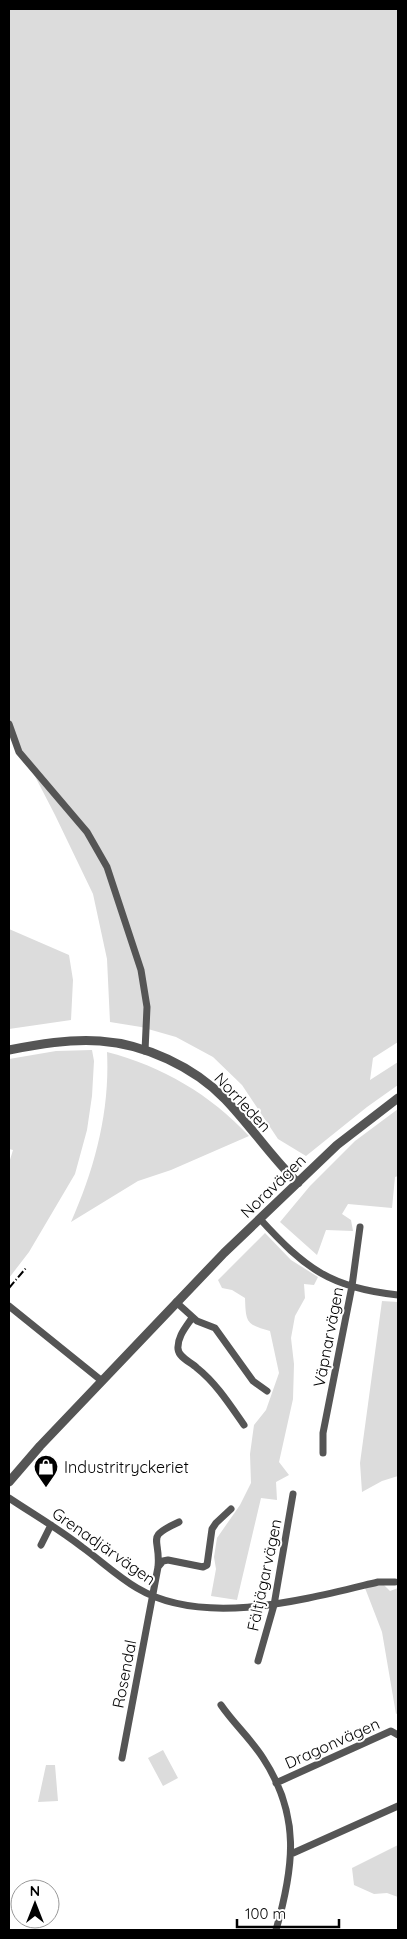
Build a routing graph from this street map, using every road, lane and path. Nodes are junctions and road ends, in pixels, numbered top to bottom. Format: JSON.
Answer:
{"nodes":[{"id":1,"x":9,"y":724,"type":"edge"},
{"id":2,"x":9,"y":1050,"type":"edge"},
{"id":3,"x":145,"y":1051,"type":"junction"},
{"id":4,"x":398,"y":1098,"type":"edge"},
{"id":5,"x":298,"y":1183,"type":"junction"},
{"id":6,"x":260,"y":1219,"type":"junction"},
{"id":7,"x":360,"y":1226,"type":"dead end"},
{"id":8,"x":352,"y":1286,"type":"junction"},
{"id":9,"x":398,"y":1295,"type":"edge"},
{"id":10,"x":176,"y":1302,"type":"junction"},
{"id":11,"x":10,"y":1306,"type":"edge"},
{"id":12,"x":192,"y":1318,"type":"junction"},
{"id":13,"x":102,"y":1381,"type":"junction"},
{"id":14,"x":267,"y":1391,"type":"dead end"},
{"id":15,"x":244,"y":1425,"type":"dead end"},
{"id":16,"x":323,"y":1453,"type":"dead end"},
{"id":17,"x":9,"y":1482,"type":"edge"},
{"id":18,"x":293,"y":1494,"type":"dead end"},
{"id":19,"x":9,"y":1498,"type":"edge"},
{"id":20,"x":231,"y":1509,"type":"dead end"},
{"id":21,"x":179,"y":1522,"type":"dead end"},
{"id":22,"x":51,"y":1525,"type":"junction"},
{"id":23,"x":41,"y":1545,"type":"dead end"},
{"id":24,"x":158,"y":1567,"type":"junction"},
{"id":25,"x":395,"y":1582,"type":"dead end"},
{"id":26,"x":153,"y":1596,"type":"junction"},
{"id":27,"x":274,"y":1605,"type":"junction"},
{"id":28,"x":258,"y":1661,"type":"dead end"},
{"id":29,"x":220,"y":1705,"type":"dead end"},
{"id":30,"x":398,"y":1736,"type":"edge"},
{"id":31,"x":122,"y":1758,"type":"dead end"},
{"id":32,"x":276,"y":1783,"type":"junction"},
{"id":33,"x":398,"y":1806,"type":"edge"},
{"id":34,"x":291,"y":1854,"type":"junction"},
{"id":35,"x":276,"y":1930,"type":"edge"}],
"edges":[{"from":1,"to":3,"type":"street"},
{"from":2,"to":3,"type":"street","name":"Norrleden"},
{"from":3,"to":5,"type":"street","name":"Norrleden"},
{"from":4,"to":5,"type":"street","name":"Noravägen"},
{"from":5,"to":6,"type":"street","name":"Noravägen"},
{"from":6,"to":8,"type":"street"},
{"from":6,"to":10,"type":"street","name":"Noravägen"},
{"from":7,"to":8,"type":"street","name":"Väpnarvägen"},
{"from":8,"to":9,"type":"street"},
{"from":8,"to":16,"type":"street","name":"Väpnarvägen"},
{"from":10,"to":12,"type":"street"},
{"from":10,"to":13,"type":"street","name":"Noravägen"},
{"from":11,"to":13,"type":"street"},
{"from":12,"to":14,"type":"street"},
{"from":12,"to":15,"type":"street"},
{"from":13,"to":17,"type":"street","name":"Noravägen"},
{"from":18,"to":27,"type":"street","name":"Fältjägarvägen"},
{"from":19,"to":22,"type":"street","name":"Grenadjärvägen"},
{"from":20,"to":24,"type":"street"},
{"from":21,"to":24,"type":"street","name":"Rosendal"},
{"from":22,"to":23,"type":"street"},
{"from":22,"to":26,"type":"street","name":"Grenadjärvägen"},
{"from":24,"to":26,"type":"street","name":"Rosendal"},
{"from":25,"to":27,"type":"street","name":"Grenadjärvägen"},
{"from":26,"to":27,"type":"street","name":"Grenadjärvägen"},
{"from":26,"to":31,"type":"street","name":"Rosendal"},
{"from":27,"to":28,"type":"street","name":"Fältjägarvägen"},
{"from":29,"to":32,"type":"street"},
{"from":30,"to":32,"type":"street","name":"Dragonvägen"},
{"from":32,"to":34,"type":"street"},
{"from":33,"to":34,"type":"street"},
{"from":34,"to":35,"type":"street"}]}
